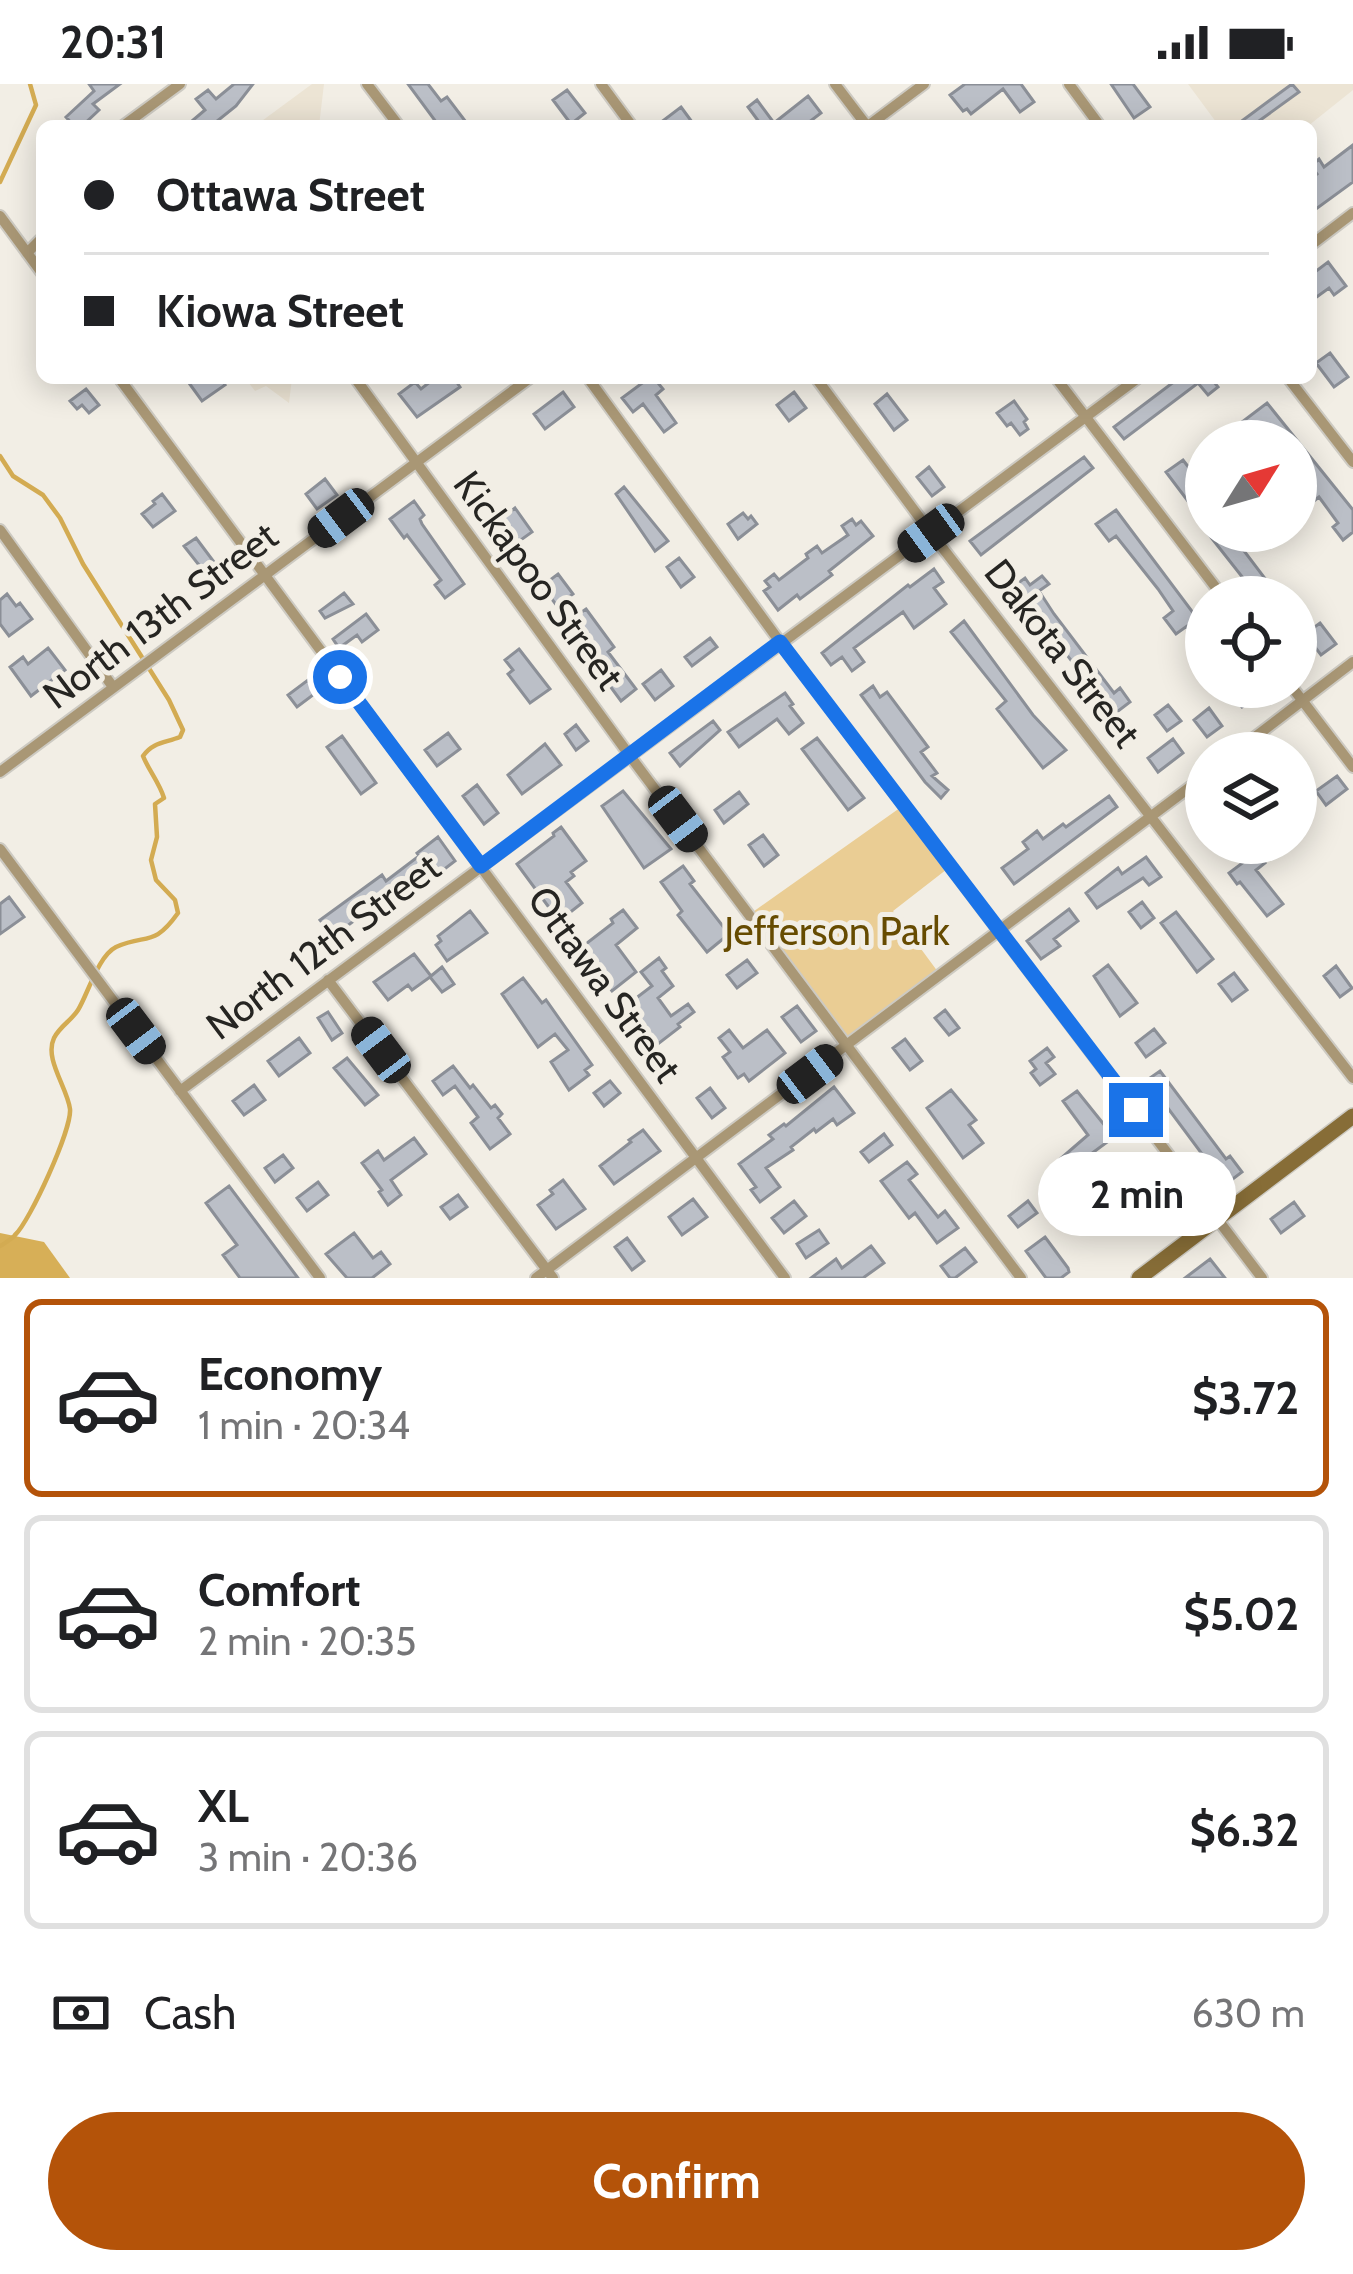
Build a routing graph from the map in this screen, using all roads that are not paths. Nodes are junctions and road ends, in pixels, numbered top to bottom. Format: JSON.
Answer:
{"nodes":[{"id":1,"x":180,"y":84,"type":"edge"},
{"id":2,"x":367,"y":84,"type":"edge"},
{"id":3,"x":601,"y":84,"type":"edge"},
{"id":4,"x":836,"y":84,"type":"edge"},
{"id":5,"x":925,"y":84,"type":"edge"},
{"id":6,"x":1069,"y":84,"type":"edge"},
{"id":7,"x":131,"y":120,"type":"edge"},
{"id":8,"x":394,"y":120,"type":"edge"},
{"id":9,"x":628,"y":120,"type":"edge"},
{"id":10,"x":863,"y":120,"type":"edge"},
{"id":11,"x":876,"y":120,"type":"edge"},
{"id":12,"x":1096,"y":120,"type":"edge"},
{"id":13,"x":1353,"y":213,"type":"edge"},
{"id":14,"x":1,"y":216,"type":"edge"},
{"id":15,"x":1317,"y":240,"type":"edge"},
{"id":16,"x":36,"y":244,"type":"edge"},
{"id":17,"x":27,"y":253,"type":"junction"},
{"id":18,"x":36,"y":265,"type":"edge"},
{"id":19,"x":123,"y":384,"type":"edge"},
{"id":20,"x":359,"y":384,"type":"edge"},
{"id":21,"x":522,"y":384,"type":"edge"},
{"id":22,"x":592,"y":384,"type":"edge"},
{"id":23,"x":820,"y":384,"type":"edge"},
{"id":24,"x":1061,"y":384,"type":"edge"},
{"id":25,"x":1130,"y":384,"type":"edge"},
{"id":26,"x":1293,"y":384,"type":"edge"},
{"id":27,"x":1086,"y":417,"type":"junction"},
{"id":28,"x":1353,"y":461,"type":"edge"},
{"id":29,"x":416,"y":462,"type":"junction"},
{"id":30,"x":0,"y":530,"type":"edge"},
{"id":31,"x":931,"y":533,"type":"junction"},
{"id":32,"x":264,"y":576,"type":"junction"},
{"id":33,"x":1207,"y":576,"type":"edge"},
{"id":34,"x":780,"y":642,"type":"junction"},
{"id":35,"x":1353,"y":662,"type":"edge"},
{"id":36,"x":112,"y":687,"type":"junction"},
{"id":37,"x":1317,"y":690,"type":"edge"},
{"id":38,"x":1294,"y":708,"type":"edge"},
{"id":39,"x":1308,"y":708,"type":"edge"},
{"id":40,"x":1262,"y":732,"type":"edge"},
{"id":41,"x":630,"y":756,"type":"junction"},
{"id":42,"x":1353,"y":766,"type":"edge"},
{"id":43,"x":0,"y":772,"type":"edge"},
{"id":44,"x":1185,"y":791,"type":"edge"},
{"id":45,"x":1152,"y":816,"type":"junction"},
{"id":46,"x":0,"y":850,"type":"edge"},
{"id":47,"x":481,"y":866,"type":"junction"},
{"id":48,"x":1001,"y":930,"type":"junction"},
{"id":49,"x":328,"y":980,"type":"junction"},
{"id":50,"x":848,"y":1046,"type":"junction"},
{"id":51,"x":1353,"y":1078,"type":"edge"},
{"id":52,"x":180,"y":1091,"type":"junction"},
{"id":53,"x":1353,"y":1116,"type":"edge"},
{"id":54,"x":696,"y":1158,"type":"junction"},
{"id":55,"x":1216,"y":1219,"type":"junction"},
{"id":56,"x":545,"y":1275,"type":"edge"},
{"id":57,"x":320,"y":1278,"type":"edge"},
{"id":58,"x":785,"y":1278,"type":"edge"},
{"id":59,"x":1022,"y":1278,"type":"edge"},
{"id":60,"x":1139,"y":1278,"type":"edge"},
{"id":61,"x":1262,"y":1278,"type":"edge"}],
"edges":[{"from":1,"to":7,"type":"street"},
{"from":2,"to":8,"type":"street"},
{"from":3,"to":9,"type":"street"},
{"from":4,"to":10,"type":"street"},
{"from":5,"to":11,"type":"street"},
{"from":6,"to":12,"type":"street"},
{"from":13,"to":15,"type":"street"},
{"from":14,"to":17,"type":"street"},
{"from":16,"to":17,"type":"street"},
{"from":17,"to":18,"type":"street"},
{"from":19,"to":32,"type":"street","name":"Ottawa Street"},
{"from":20,"to":29,"type":"street","name":"Kickapoo Street"},
{"from":21,"to":29,"type":"street","name":"North 13th Street"},
{"from":22,"to":34,"type":"street"},
{"from":23,"to":31,"type":"street","name":"Dakota Street"},
{"from":24,"to":27,"type":"street"},
{"from":25,"to":27,"type":"street","name":"North 12th Street"},
{"from":26,"to":28,"type":"street"},
{"from":27,"to":31,"type":"street","name":"North 12th Street"},
{"from":27,"to":33,"type":"street"},
{"from":29,"to":32,"type":"street","name":"North 13th Street"},
{"from":29,"to":41,"type":"street","name":"Kickapoo Street"},
{"from":30,"to":36,"type":"street"},
{"from":31,"to":34,"type":"street","name":"North 12th Street"},
{"from":31,"to":45,"type":"street","name":"Dakota Street"},
{"from":32,"to":36,"type":"street","name":"North 13th Street"},
{"from":32,"to":47,"type":"street","name":"Ottawa Street"},
{"from":34,"to":41,"type":"street","name":"North 12th Street"},
{"from":34,"to":48,"type":"street"},
{"from":35,"to":37,"type":"street"},
{"from":36,"to":43,"type":"street","name":"North 13th Street"},
{"from":38,"to":40,"type":"street"},
{"from":39,"to":42,"type":"street"},
{"from":41,"to":47,"type":"street","name":"North 12th Street"},
{"from":41,"to":50,"type":"street","name":"Kickapoo Street"},
{"from":44,"to":45,"type":"street"},
{"from":45,"to":48,"type":"street"},
{"from":45,"to":51,"type":"street","name":"Dakota Street"},
{"from":46,"to":52,"type":"street"},
{"from":47,"to":49,"type":"street","name":"North 12th Street"},
{"from":47,"to":54,"type":"street","name":"Ottawa Street"},
{"from":48,"to":50,"type":"street"},
{"from":48,"to":55,"type":"street"},
{"from":49,"to":52,"type":"street","name":"North 12th Street"},
{"from":49,"to":56,"type":"street"},
{"from":50,"to":54,"type":"street"},
{"from":50,"to":59,"type":"street","name":"Kickapoo Street"},
{"from":52,"to":57,"type":"street"},
{"from":53,"to":55,"type":"street"},
{"from":54,"to":56,"type":"street"},
{"from":54,"to":58,"type":"street","name":"Ottawa Street"},
{"from":55,"to":60,"type":"street"},
{"from":55,"to":61,"type":"street"}]}
